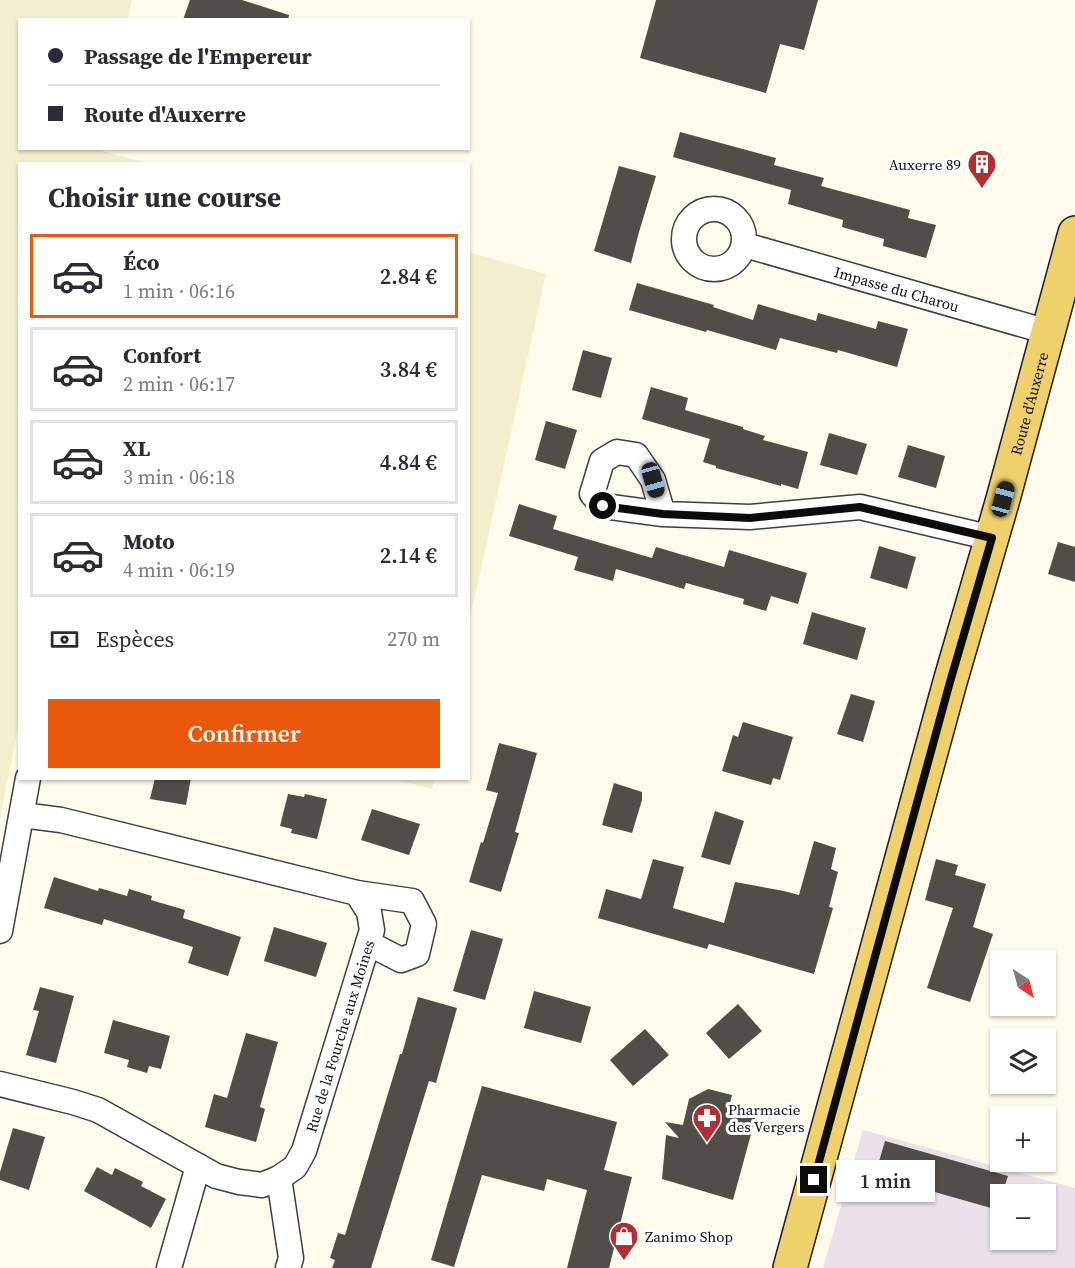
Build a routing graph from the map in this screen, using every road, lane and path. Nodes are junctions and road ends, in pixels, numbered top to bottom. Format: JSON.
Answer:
{"nodes":[{"id":1,"x":1075,"y":233,"type":"edge"},
{"id":2,"x":745,"y":245,"type":"dead end"},
{"id":3,"x":1060,"y":316,"type":"edge"},
{"id":4,"x":663,"y":514,"type":"dead end"},
{"id":5,"x":992,"y":538,"type":"junction"},
{"id":6,"x":28,"y":780,"type":"edge"},
{"id":7,"x":22,"y":815,"type":"junction"},
{"id":8,"x":357,"y":893,"type":"junction"},
{"id":9,"x":0,"y":931,"type":"edge"},
{"id":10,"x":368,"y":943,"type":"junction"},
{"id":11,"x":0,"y":1084,"type":"edge"},
{"id":12,"x":198,"y":1166,"type":"junction"},
{"id":13,"x":279,"y":1178,"type":"junction"},
{"id":14,"x":169,"y":1268,"type":"edge"},
{"id":15,"x":288,"y":1268,"type":"edge"},
{"id":16,"x":790,"y":1268,"type":"edge"}],
"edges":[{"from":1,"to":3,"type":"main road","name":"Route d'Auxerre"},
{"from":2,"to":3,"type":"street","name":"Impasse du Charou"},
{"from":3,"to":5,"type":"main road","name":"Route d'Auxerre"},
{"from":4,"to":5,"type":"street"},
{"from":5,"to":16,"type":"main road","name":"Route d'Auxerre"},
{"from":6,"to":7,"type":"street"},
{"from":7,"to":8,"type":"street"},
{"from":7,"to":9,"type":"street"},
{"from":8,"to":10,"type":"street","name":"Rue de la Fourche aux Moines"},
{"from":8,"to":10,"type":"street"},
{"from":10,"to":13,"type":"street","name":"Rue de la Fourche aux Moines"},
{"from":11,"to":12,"type":"street"},
{"from":12,"to":13,"type":"street"},
{"from":12,"to":14,"type":"street"},
{"from":13,"to":15,"type":"street"}]}
